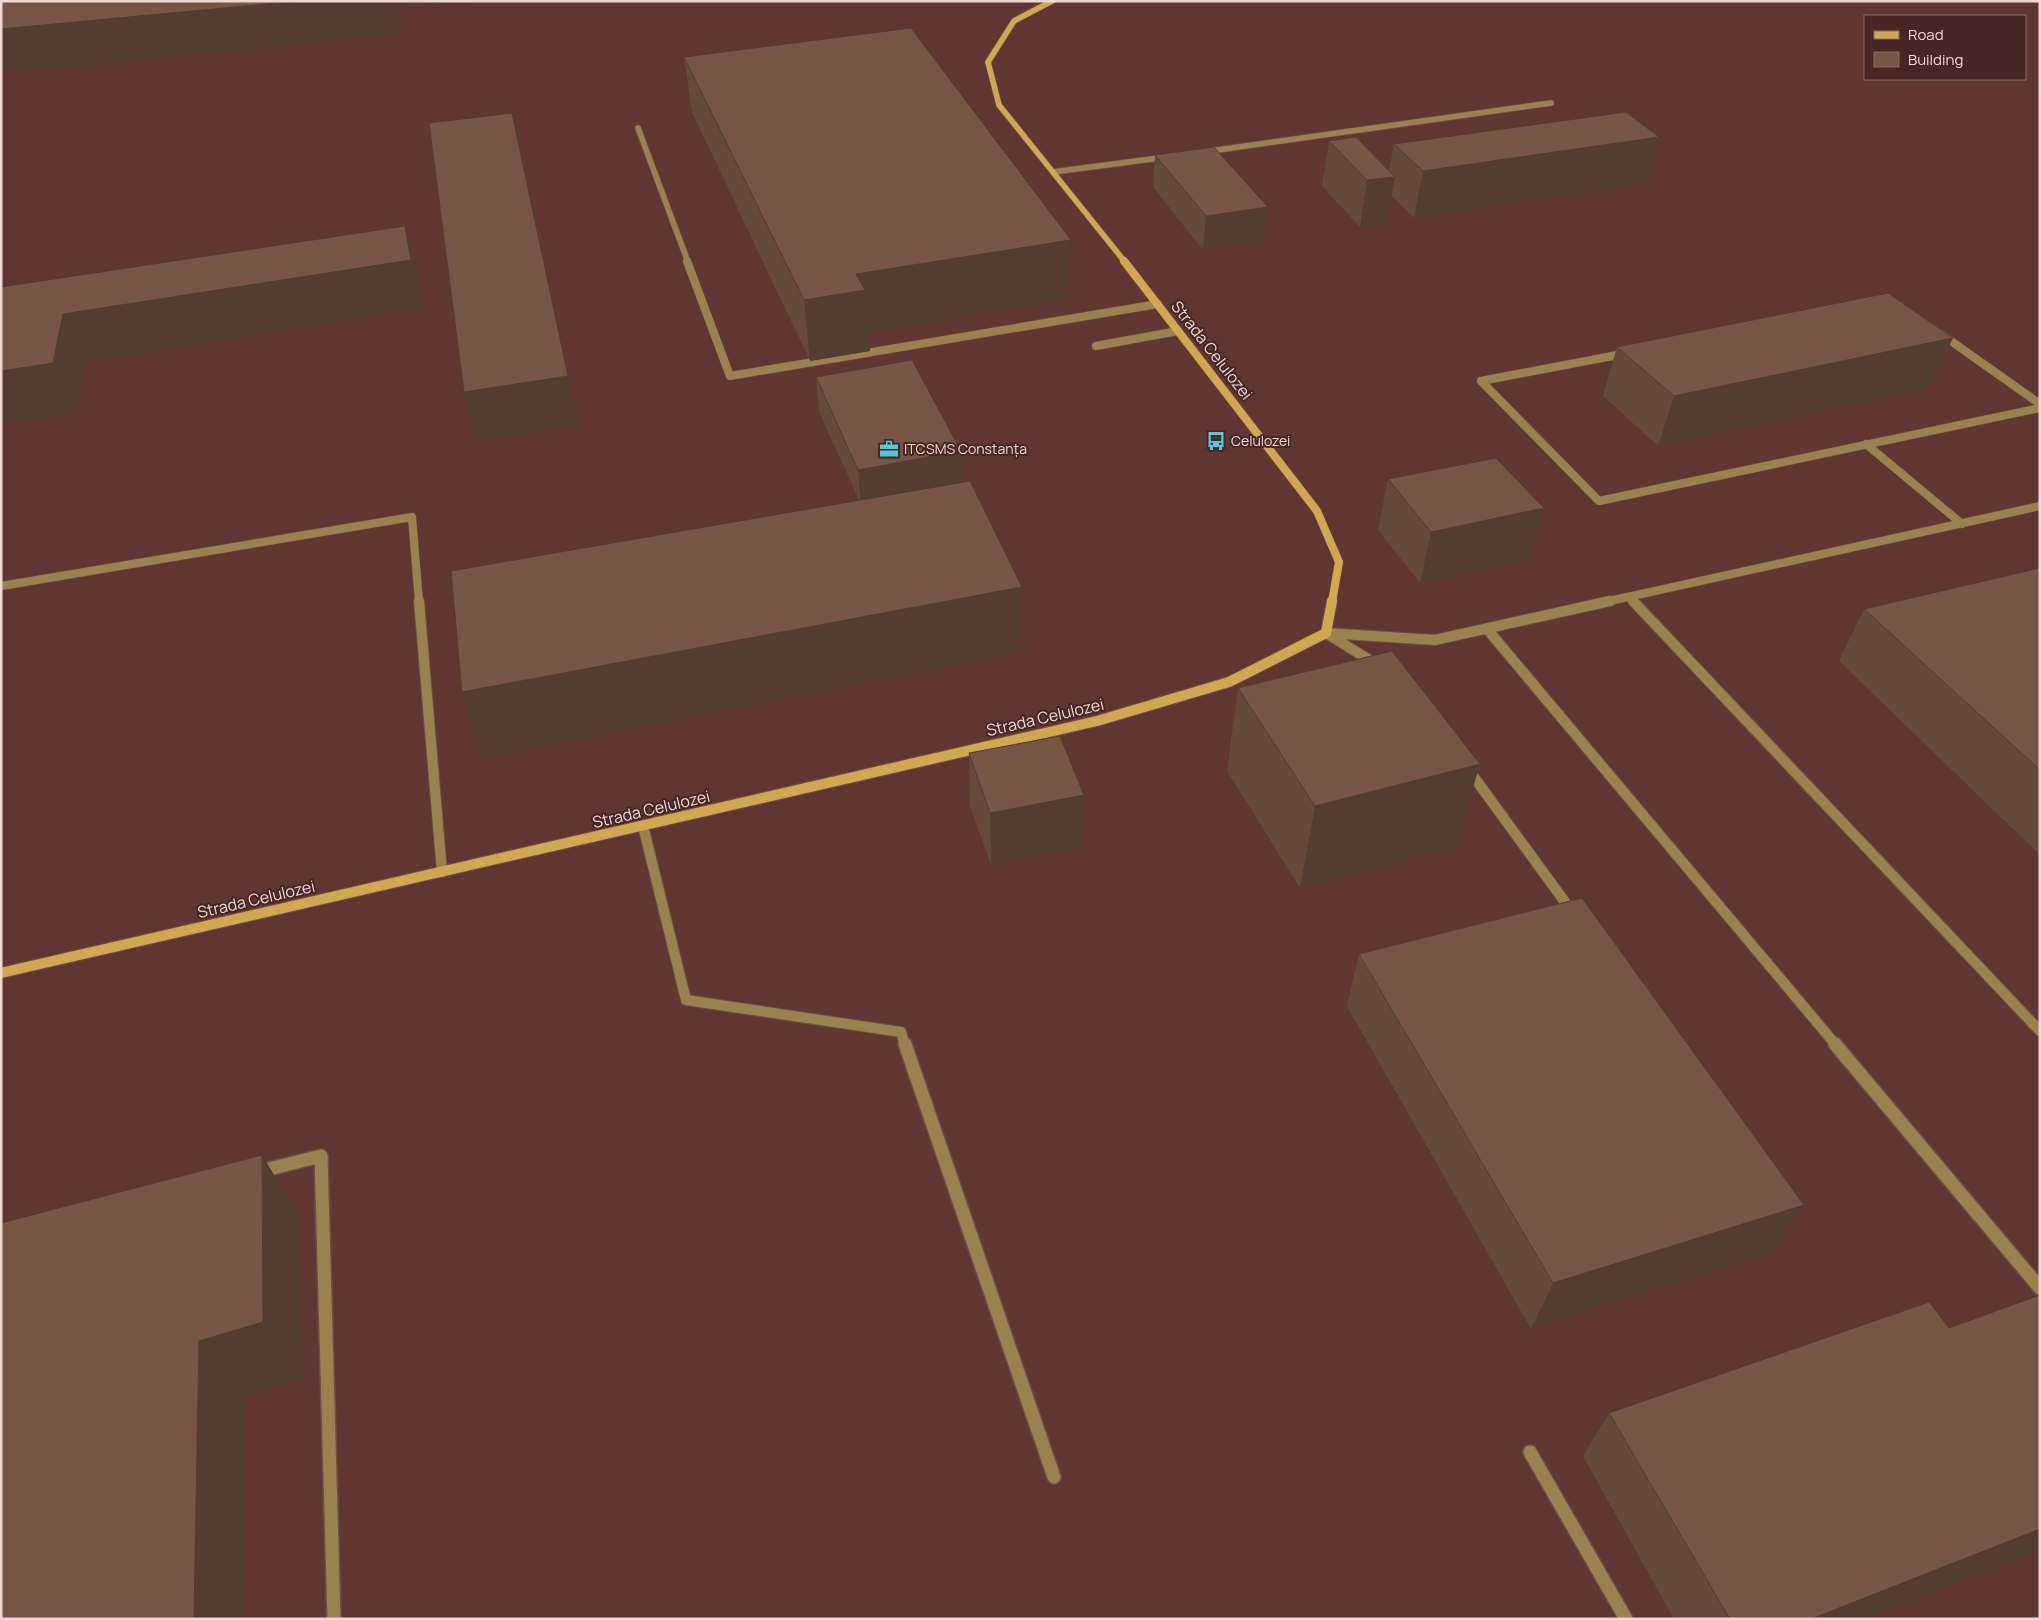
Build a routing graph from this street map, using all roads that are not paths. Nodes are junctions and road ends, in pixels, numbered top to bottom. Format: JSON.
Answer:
{"nodes":[{"id":1,"x":1052,"y":1,"type":"edge"},
{"id":2,"x":1551,"y":103,"type":"dead end"},
{"id":3,"x":638,"y":128,"type":"dead end"},
{"id":4,"x":1193,"y":153,"type":"edge"},
{"id":5,"x":1174,"y":156,"type":"edge"},
{"id":6,"x":1053,"y":172,"type":"junction"},
{"id":7,"x":1158,"y":304,"type":"junction"},
{"id":8,"x":1178,"y":331,"type":"junction"},
{"id":9,"x":1936,"y":331,"type":"edge"},
{"id":10,"x":1096,"y":346,"type":"dead end"},
{"id":11,"x":1635,"y":352,"type":"edge"},
{"id":12,"x":2040,"y":406,"type":"edge"},
{"id":13,"x":1866,"y":444,"type":"junction"},
{"id":14,"x":2040,"y":506,"type":"edge"},
{"id":15,"x":1962,"y":524,"type":"junction"},
{"id":16,"x":1,"y":586,"type":"edge"},
{"id":17,"x":1629,"y":597,"type":"junction"},
{"id":18,"x":1487,"y":629,"type":"junction"},
{"id":19,"x":1326,"y":633,"type":"junction"},
{"id":20,"x":1388,"y":671,"type":"edge"},
{"id":21,"x":1462,"y":761,"type":"edge"},
{"id":22,"x":643,"y":826,"type":"junction"},
{"id":23,"x":442,"y":872,"type":"junction"},
{"id":24,"x":1578,"y":921,"type":"edge"},
{"id":25,"x":1,"y":973,"type":"edge"},
{"id":26,"x":2040,"y":1031,"type":"edge"},
{"id":27,"x":243,"y":1176,"type":"edge"},
{"id":28,"x":2040,"y":1288,"type":"edge"},
{"id":29,"x":1530,"y":1452,"type":"dead end"},
{"id":30,"x":1054,"y":1477,"type":"dead end"},
{"id":31,"x":334,"y":1619,"type":"edge"},
{"id":32,"x":1626,"y":1619,"type":"edge"}],
"edges":[{"from":1,"to":6,"type":"street","name":"Strada Celulozei"},
{"from":2,"to":4,"type":"lane"},
{"from":3,"to":7,"type":"lane"},
{"from":5,"to":6,"type":"lane"},
{"from":6,"to":7,"type":"street","name":"Strada Celulozei"},
{"from":7,"to":8,"type":"street","name":"Strada Celulozei"},
{"from":8,"to":10,"type":"lane"},
{"from":8,"to":19,"type":"street","name":"Strada Celulozei"},
{"from":9,"to":12,"type":"lane"},
{"from":11,"to":13,"type":"lane"},
{"from":12,"to":13,"type":"lane"},
{"from":13,"to":15,"type":"lane"},
{"from":14,"to":15,"type":"lane"},
{"from":15,"to":17,"type":"lane"},
{"from":16,"to":23,"type":"lane"},
{"from":17,"to":18,"type":"lane"},
{"from":17,"to":26,"type":"lane"},
{"from":18,"to":19,"type":"lane"},
{"from":18,"to":28,"type":"lane"},
{"from":19,"to":20,"type":"lane"},
{"from":19,"to":22,"type":"street","name":"Strada Celulozei"},
{"from":21,"to":24,"type":"lane"},
{"from":22,"to":23,"type":"street","name":"Strada Celulozei"},
{"from":22,"to":30,"type":"lane"},
{"from":23,"to":25,"type":"street","name":"Strada Celulozei"},
{"from":27,"to":31,"type":"lane"},
{"from":29,"to":32,"type":"lane"}]}
